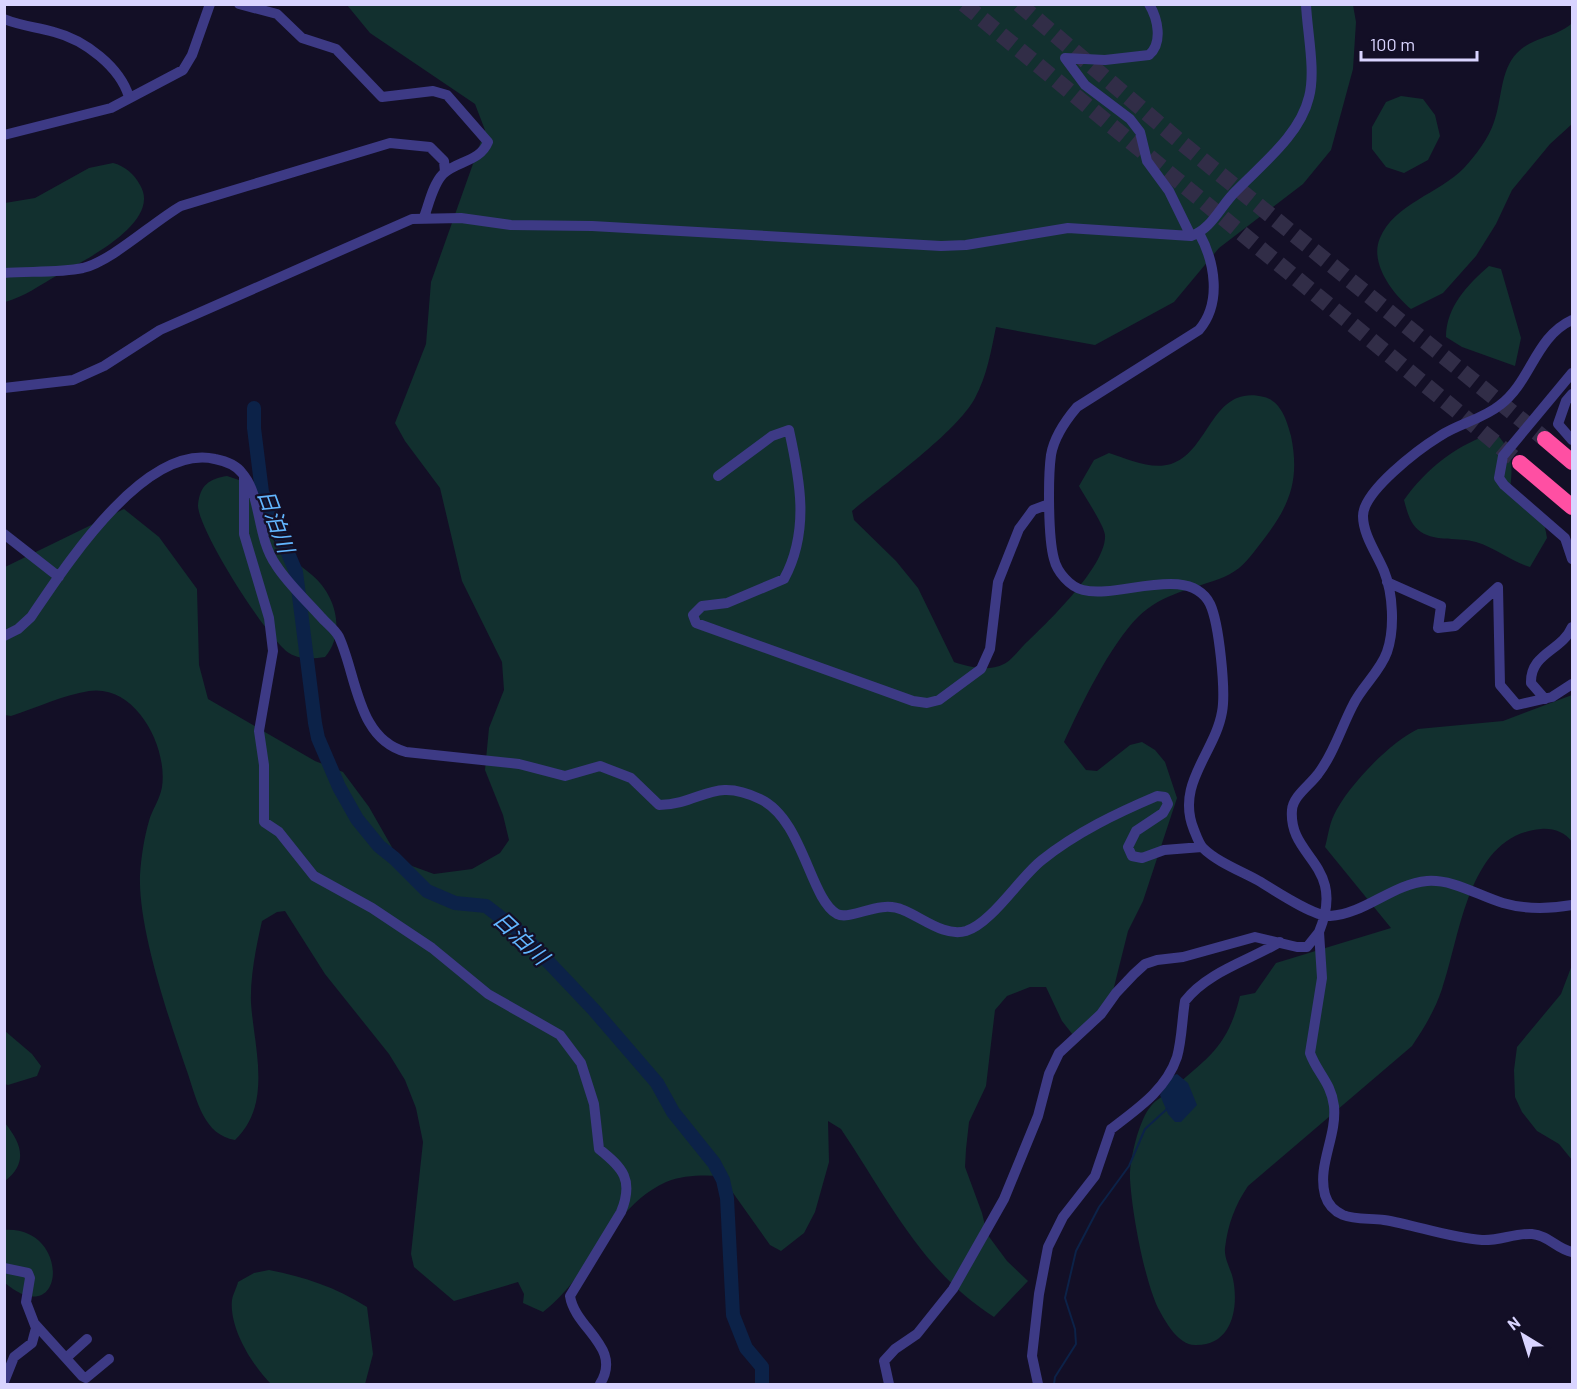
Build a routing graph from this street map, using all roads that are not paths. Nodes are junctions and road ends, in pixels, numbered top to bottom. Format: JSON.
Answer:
{"nodes":[{"id":1,"x":210,"y":4,"type":"edge"},
{"id":2,"x":239,"y":4,"type":"edge"},
{"id":3,"x":1149,"y":4,"type":"edge"},
{"id":4,"x":1306,"y":4,"type":"edge"},
{"id":5,"x":4,"y":19,"type":"edge"},
{"id":6,"x":129,"y":97,"type":"junction"},
{"id":7,"x":4,"y":135,"type":"edge"},
{"id":8,"x":445,"y":171,"type":"junction"},
{"id":9,"x":423,"y":217,"type":"junction"},
{"id":10,"x":1195,"y":234,"type":"junction"},
{"id":11,"x":4,"y":273,"type":"edge"},
{"id":12,"x":1572,"y":320,"type":"edge"},
{"id":13,"x":1572,"y":373,"type":"edge"},
{"id":14,"x":4,"y":388,"type":"edge"},
{"id":15,"x":1572,"y":394,"type":"edge"},
{"id":16,"x":1545,"y":439,"type":"tunnel mouth"},
{"id":17,"x":1572,"y":440,"type":"edge"},
{"id":18,"x":1572,"y":462,"type":"edge"},
{"id":19,"x":1520,"y":463,"type":"tunnel mouth"},
{"id":20,"x":244,"y":474,"type":"junction"},
{"id":21,"x":718,"y":476,"type":"dead end"},
{"id":22,"x":1049,"y":504,"type":"junction"},
{"id":23,"x":1572,"y":507,"type":"edge"},
{"id":24,"x":4,"y":534,"type":"edge"},
{"id":25,"x":1569,"y":539,"type":"edge"},
{"id":26,"x":1572,"y":559,"type":"edge"},
{"id":27,"x":59,"y":577,"type":"junction"},
{"id":28,"x":1387,"y":582,"type":"junction"},
{"id":29,"x":1572,"y":627,"type":"edge"},
{"id":30,"x":4,"y":636,"type":"edge"},
{"id":31,"x":1572,"y":684,"type":"edge"},
{"id":32,"x":1545,"y":699,"type":"junction"},
{"id":33,"x":1202,"y":847,"type":"junction"},
{"id":34,"x":1572,"y":905,"type":"edge"},
{"id":35,"x":1326,"y":916,"type":"junction"},
{"id":36,"x":1319,"y":932,"type":"junction"},
{"id":37,"x":1280,"y":942,"type":"junction"},
{"id":38,"x":1572,"y":1252,"type":"edge"},
{"id":39,"x":4,"y":1268,"type":"edge"},
{"id":40,"x":35,"y":1324,"type":"junction"},
{"id":41,"x":87,"y":1339,"type":"dead end"},
{"id":42,"x":66,"y":1358,"type":"junction"},
{"id":43,"x":109,"y":1359,"type":"dead end"},
{"id":44,"x":4,"y":1383,"type":"edge"},
{"id":45,"x":600,"y":1384,"type":"edge"},
{"id":46,"x":889,"y":1384,"type":"edge"},
{"id":47,"x":1038,"y":1384,"type":"edge"}],
"edges":[{"from":1,"to":6,"type":"street"},
{"from":2,"to":8,"type":"street"},
{"from":3,"to":10,"type":"street"},
{"from":4,"to":10,"type":"street"},
{"from":5,"to":6,"type":"street"},
{"from":6,"to":7,"type":"street"},
{"from":8,"to":9,"type":"street"},
{"from":8,"to":11,"type":"street"},
{"from":9,"to":10,"type":"street"},
{"from":9,"to":14,"type":"street"},
{"from":10,"to":22,"type":"street"},
{"from":12,"to":28,"type":"street"},
{"from":13,"to":25,"type":"street"},
{"from":15,"to":17,"type":"street"},
{"from":16,"to":18,"type":"highway"},
{"from":19,"to":23,"type":"highway"},
{"from":20,"to":27,"type":"street"},
{"from":20,"to":33,"type":"street"},
{"from":20,"to":45,"type":"street"},
{"from":21,"to":22,"type":"street"},
{"from":22,"to":33,"type":"street"},
{"from":24,"to":27,"type":"street"},
{"from":25,"to":26,"type":"street"},
{"from":27,"to":30,"type":"street"},
{"from":28,"to":32,"type":"street"},
{"from":28,"to":35,"type":"street"},
{"from":29,"to":32,"type":"street"},
{"from":31,"to":32,"type":"street"},
{"from":33,"to":35,"type":"street"},
{"from":34,"to":35,"type":"street"},
{"from":35,"to":36,"type":"street"},
{"from":36,"to":37,"type":"street"},
{"from":36,"to":38,"type":"street"},
{"from":37,"to":46,"type":"street"},
{"from":37,"to":47,"type":"street"},
{"from":39,"to":40,"type":"street"},
{"from":40,"to":42,"type":"street"},
{"from":40,"to":44,"type":"street"},
{"from":41,"to":42,"type":"street"},
{"from":42,"to":43,"type":"street"}]}
